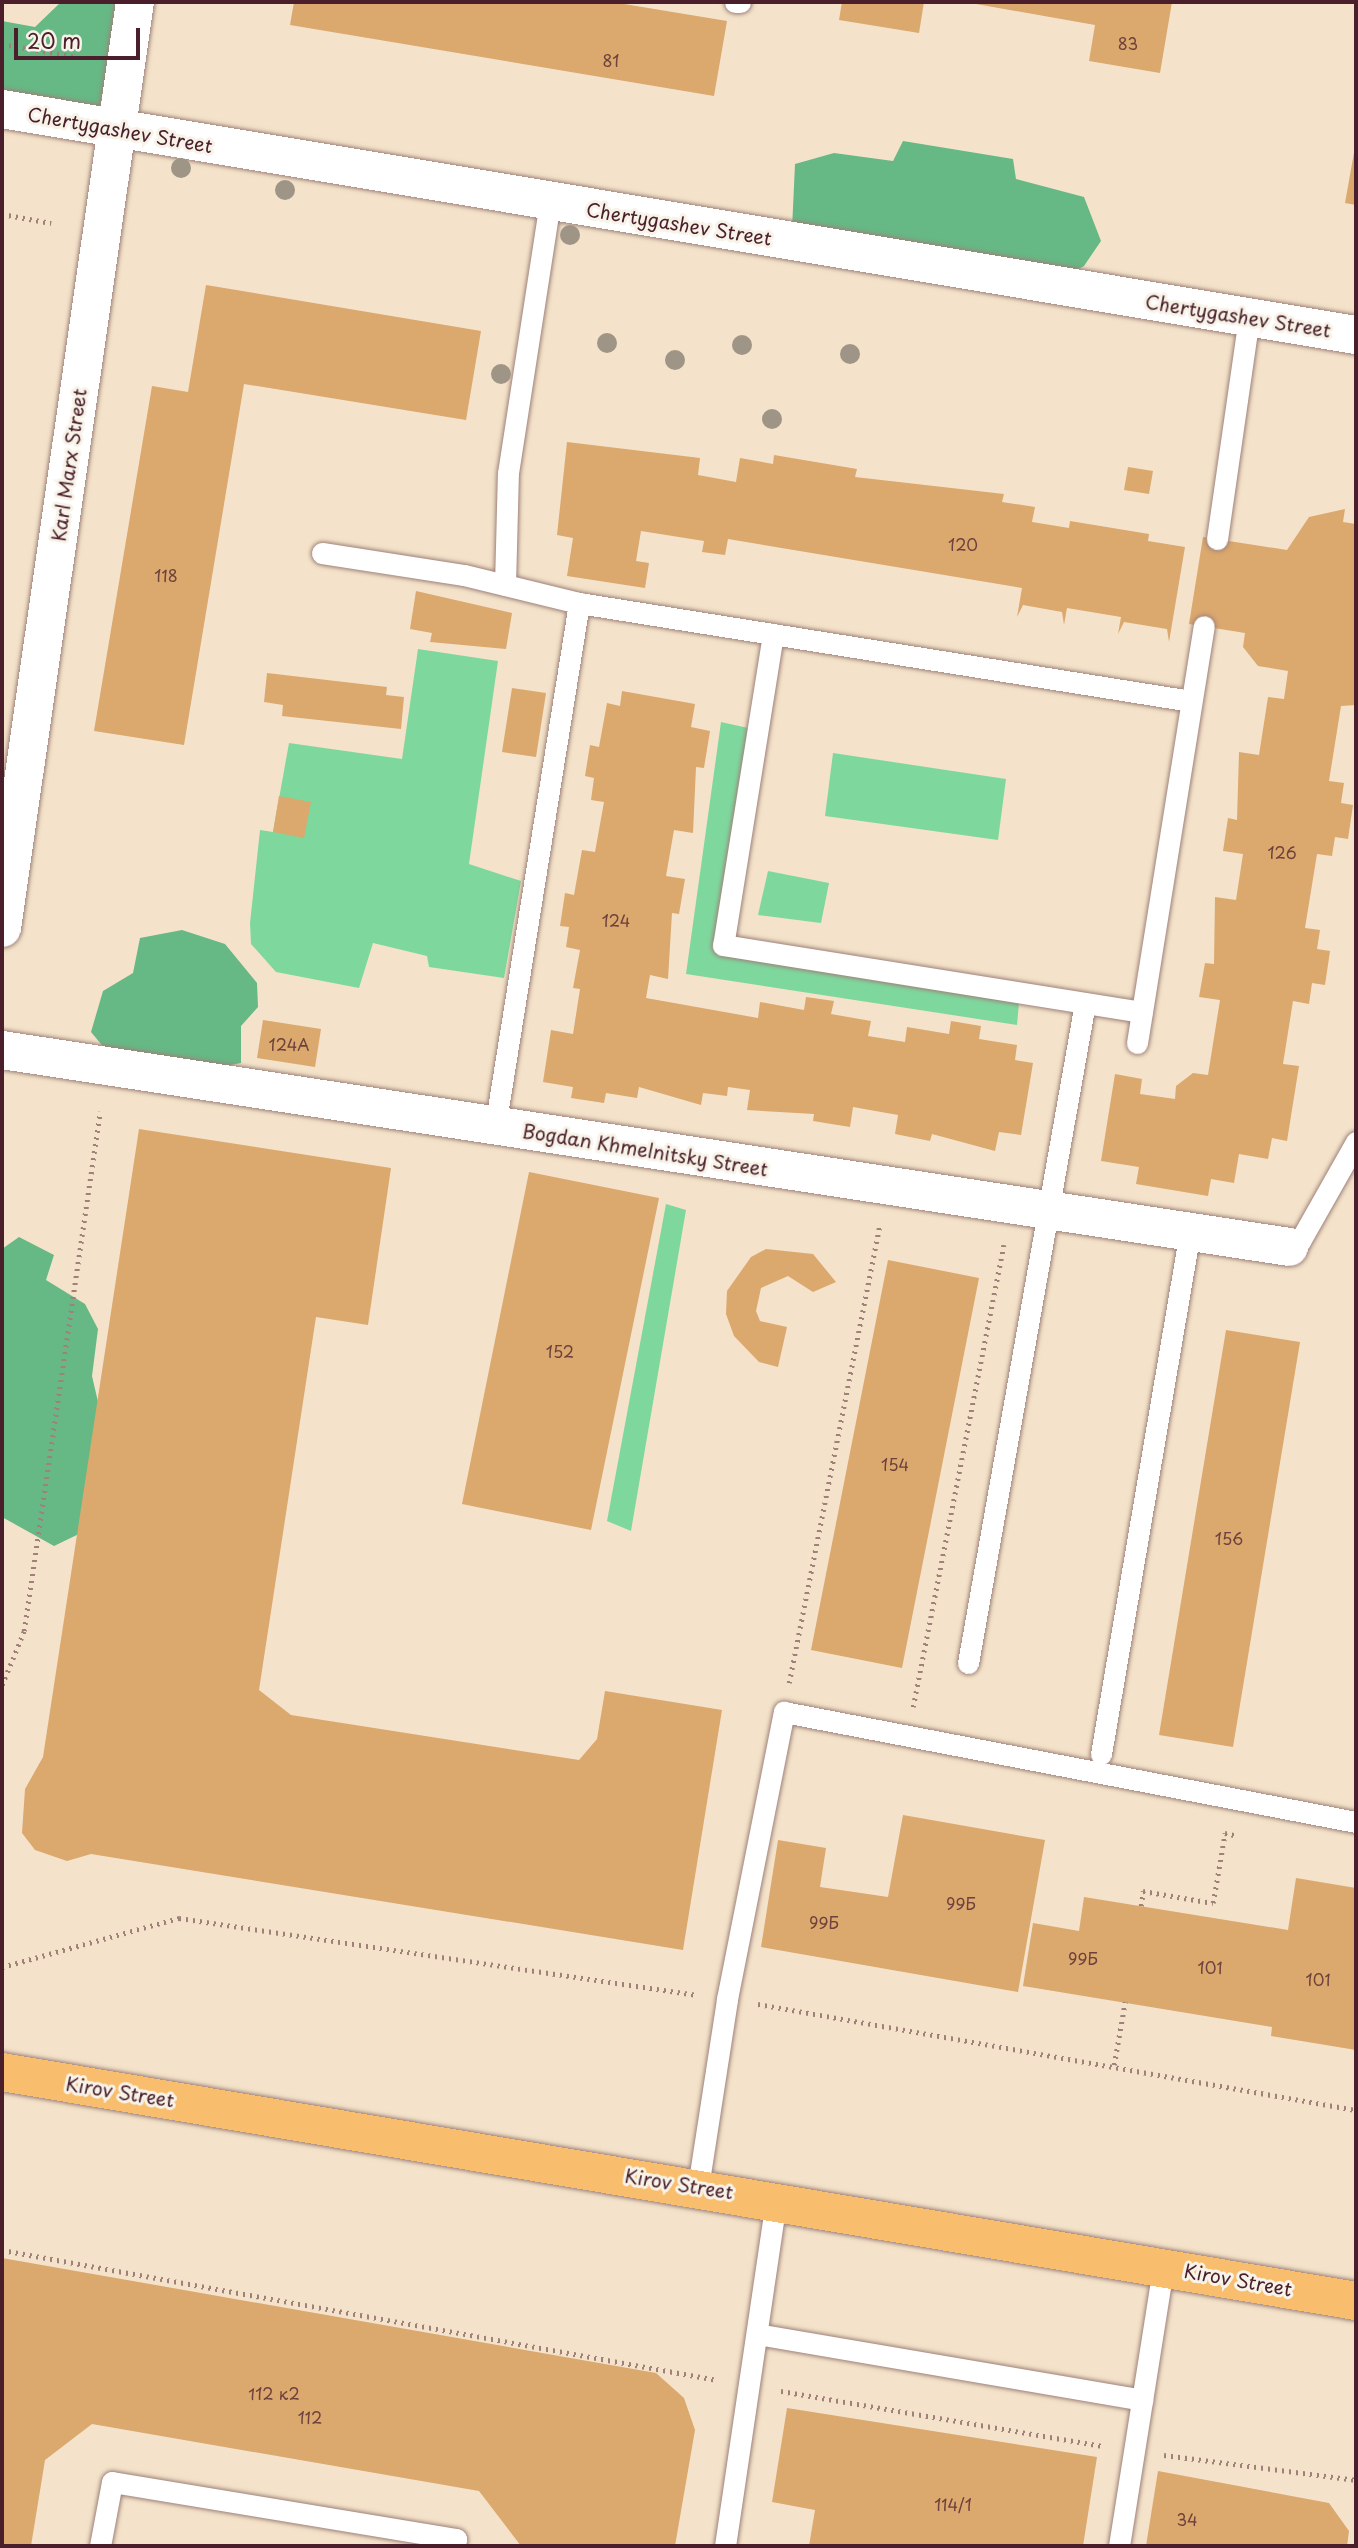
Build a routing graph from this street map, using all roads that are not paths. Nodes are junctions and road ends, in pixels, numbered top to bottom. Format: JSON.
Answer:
{"nodes":[{"id":1,"x":135,"y":2,"type":"edge"},
{"id":2,"x":2,"y":109,"type":"edge"},
{"id":3,"x":118,"y":130,"type":"junction"},
{"id":4,"x":550,"y":202,"type":"junction"},
{"id":5,"x":1249,"y":318,"type":"junction"},
{"id":6,"x":1356,"y":335,"type":"edge"},
{"id":7,"x":1217,"y":540,"type":"dead end"},
{"id":8,"x":323,"y":553,"type":"dead end"},
{"id":9,"x":505,"y":585,"type":"junction"},
{"id":10,"x":579,"y":603,"type":"junction"},
{"id":11,"x":1203,"y":626,"type":"dead end"},
{"id":12,"x":773,"y":634,"type":"junction"},
{"id":13,"x":1191,"y":701,"type":"junction"},
{"id":14,"x":2,"y":928,"type":"edge"},
{"id":15,"x":1085,"y":1003,"type":"junction"},
{"id":16,"x":1142,"y":1012,"type":"junction"},
{"id":17,"x":1137,"y":1043,"type":"dead end"},
{"id":18,"x":2,"y":1050,"type":"edge"},
{"id":19,"x":495,"y":1127,"type":"junction"},
{"id":20,"x":1356,"y":1142,"type":"edge"},
{"id":21,"x":1052,"y":1211,"type":"junction"},
{"id":22,"x":1190,"y":1231,"type":"junction"},
{"id":23,"x":1289,"y":1247,"type":"joint"},
{"id":24,"x":968,"y":1663,"type":"dead end"},
{"id":25,"x":1101,"y":1754,"type":"dead end"},
{"id":26,"x":1356,"y":1822,"type":"edge"},
{"id":27,"x":2,"y":2073,"type":"edge"},
{"id":28,"x":698,"y":2188,"type":"junction"},
{"id":29,"x":776,"y":2200,"type":"junction"},
{"id":30,"x":1163,"y":2267,"type":"junction"},
{"id":31,"x":1356,"y":2301,"type":"edge"},
{"id":32,"x":757,"y":2333,"type":"junction"},
{"id":33,"x":1142,"y":2400,"type":"junction"},
{"id":34,"x":100,"y":2546,"type":"edge"},
{"id":35,"x":454,"y":2546,"type":"edge"},
{"id":36,"x":725,"y":2546,"type":"edge"},
{"id":37,"x":1119,"y":2546,"type":"edge"}],
"edges":[{"from":1,"to":3,"type":"street","name":"Karl Marx Street"},
{"from":2,"to":3,"type":"street","name":"Chertygashev Street"},
{"from":3,"to":4,"type":"street","name":"Chertygashev Street"},
{"from":3,"to":14,"type":"street","name":"Karl Marx Street"},
{"from":4,"to":5,"type":"street","name":"Chertygashev Street"},
{"from":4,"to":9,"type":"lane"},
{"from":5,"to":6,"type":"street","name":"Chertygashev Street"},
{"from":5,"to":7,"type":"lane"},
{"from":8,"to":9,"type":"lane"},
{"from":9,"to":10,"type":"lane"},
{"from":10,"to":12,"type":"lane"},
{"from":10,"to":19,"type":"lane"},
{"from":11,"to":13,"type":"lane"},
{"from":12,"to":13,"type":"lane"},
{"from":12,"to":15,"type":"lane"},
{"from":13,"to":16,"type":"lane"},
{"from":15,"to":16,"type":"lane"},
{"from":15,"to":21,"type":"lane"},
{"from":16,"to":17,"type":"lane"},
{"from":18,"to":19,"type":"street","name":"Bogdan Khmelnitsky Street"},
{"from":19,"to":21,"type":"street","name":"Bogdan Khmelnitsky Street"},
{"from":20,"to":23,"type":"lane"},
{"from":21,"to":22,"type":"street","name":"Bogdan Khmelnitsky Street"},
{"from":21,"to":24,"type":"lane"},
{"from":22,"to":23,"type":"street","name":"Bogdan Khmelnitsky Street"},
{"from":22,"to":25,"type":"lane"},
{"from":26,"to":28,"type":"lane"},
{"from":27,"to":28,"type":"main road","name":"Kirov Street"},
{"from":28,"to":29,"type":"main road","name":"Kirov Street"},
{"from":29,"to":30,"type":"main road","name":"Kirov Street"},
{"from":29,"to":32,"type":"lane"},
{"from":30,"to":31,"type":"main road","name":"Kirov Street"},
{"from":30,"to":33,"type":"lane"},
{"from":32,"to":33,"type":"lane"},
{"from":32,"to":36,"type":"lane"},
{"from":33,"to":37,"type":"lane"},
{"from":34,"to":35,"type":"lane"}]}
